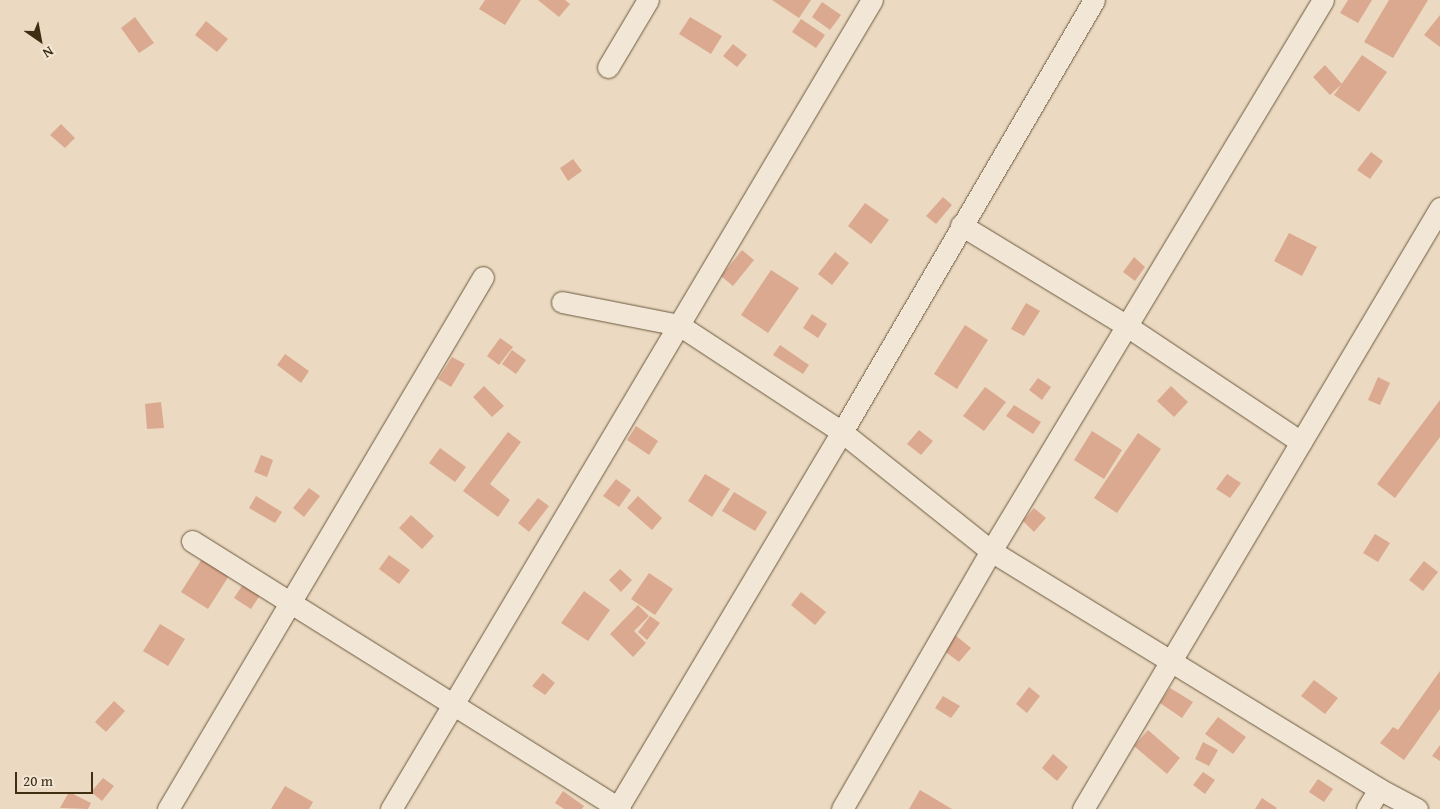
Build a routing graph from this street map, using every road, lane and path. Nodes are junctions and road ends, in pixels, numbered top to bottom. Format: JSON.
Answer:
{"nodes":[{"id":1,"x":648,"y":0,"type":"edge"},
{"id":2,"x":872,"y":0,"type":"edge"},
{"id":3,"x":1094,"y":0,"type":"edge"},
{"id":4,"x":1323,"y":0,"type":"edge"},
{"id":5,"x":608,"y":67,"type":"dead end"},
{"id":6,"x":1440,"y":208,"type":"edge"},
{"id":7,"x":961,"y":225,"type":"junction"},
{"id":8,"x":483,"y":277,"type":"dead end"},
{"id":9,"x":562,"y":302,"type":"dead end"},
{"id":10,"x":679,"y":325,"type":"junction"},
{"id":11,"x":1127,"y":326,"type":"junction"},
{"id":12,"x":842,"y":432,"type":"junction"},
{"id":13,"x":1301,"y":442,"type":"junction"},
{"id":14,"x":192,"y":541,"type":"dead end"},
{"id":15,"x":991,"y":551,"type":"junction"},
{"id":16,"x":289,"y":603,"type":"junction"},
{"id":17,"x":1172,"y":660,"type":"junction"},
{"id":18,"x":453,"y":707,"type":"junction"},
{"id":19,"x":1380,"y":789,"type":"junction"},
{"id":20,"x":168,"y":809,"type":"edge"},
{"id":21,"x":391,"y":809,"type":"edge"},
{"id":22,"x":618,"y":809,"type":"edge"},
{"id":23,"x":842,"y":809,"type":"edge"},
{"id":24,"x":1083,"y":809,"type":"edge"},
{"id":25,"x":1367,"y":809,"type":"edge"},
{"id":26,"x":1417,"y":809,"type":"edge"}],
"edges":[{"from":1,"to":5,"type":"street"},
{"from":2,"to":10,"type":"street"},
{"from":3,"to":7,"type":"street"},
{"from":4,"to":11,"type":"street"},
{"from":6,"to":13,"type":"street"},
{"from":7,"to":11,"type":"street"},
{"from":7,"to":12,"type":"street"},
{"from":8,"to":16,"type":"street"},
{"from":9,"to":10,"type":"street"},
{"from":10,"to":12,"type":"street"},
{"from":10,"to":18,"type":"street"},
{"from":11,"to":13,"type":"street"},
{"from":11,"to":15,"type":"street"},
{"from":12,"to":15,"type":"street"},
{"from":12,"to":22,"type":"street"},
{"from":13,"to":17,"type":"street"},
{"from":14,"to":16,"type":"street"},
{"from":15,"to":17,"type":"street"},
{"from":15,"to":23,"type":"street"},
{"from":16,"to":18,"type":"street"},
{"from":16,"to":20,"type":"street"},
{"from":17,"to":19,"type":"street"},
{"from":17,"to":24,"type":"street"},
{"from":18,"to":21,"type":"street"},
{"from":18,"to":22,"type":"street"},
{"from":19,"to":25,"type":"street"},
{"from":19,"to":26,"type":"street"}]}
